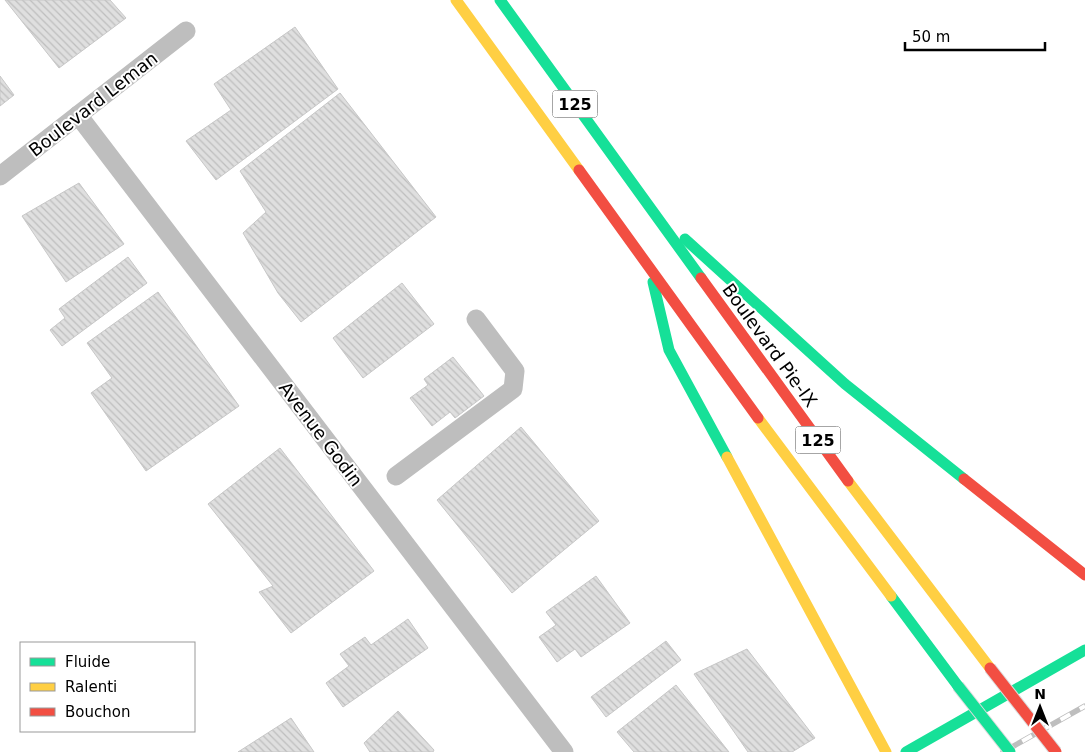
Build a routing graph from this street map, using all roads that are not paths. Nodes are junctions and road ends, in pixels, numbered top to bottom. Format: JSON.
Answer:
{"nodes":[{"id":1,"x":456,"y":0,"type":"edge"},
{"id":2,"x":500,"y":0,"type":"edge"},
{"id":3,"x":186,"y":31,"type":"dead end"},
{"id":4,"x":78,"y":116,"type":"junction"},
{"id":5,"x":0,"y":176,"type":"edge"},
{"id":6,"x":650,"y":208,"type":"junction"},
{"id":7,"x":650,"y":269,"type":"junction"},
{"id":8,"x":476,"y":319,"type":"dead end"},
{"id":9,"x":396,"y":476,"type":"dead end"},
{"id":10,"x":1085,"y":575,"type":"edge"},
{"id":11,"x":1085,"y":650,"type":"edge"},
{"id":12,"x":564,"y":752,"type":"edge"},
{"id":13,"x":886,"y":752,"type":"edge"},
{"id":14,"x":906,"y":752,"type":"edge"},
{"id":15,"x":1010,"y":752,"type":"edge"},
{"id":16,"x":1056,"y":752,"type":"edge"}],
"edges":[{"from":1,"to":7,"type":"main road","number":"125"},
{"from":2,"to":6,"type":"main road","name":"Boulevard Pie-IX","number":"125"},
{"from":3,"to":4,"type":"street","name":"Boulevard Leman"},
{"from":4,"to":5,"type":"street","name":"Boulevard Leman"},
{"from":4,"to":12,"type":"street","name":"Avenue Godin"},
{"from":6,"to":10,"type":"main road"},
{"from":6,"to":16,"type":"main road","name":"Boulevard Pie-IX","number":"125","bridge":true},
{"from":7,"to":13,"type":"main road"},
{"from":7,"to":15,"type":"main road","number":"125","bridge":true},
{"from":8,"to":9,"type":"street"},
{"from":11,"to":14,"type":"main road"}]}
